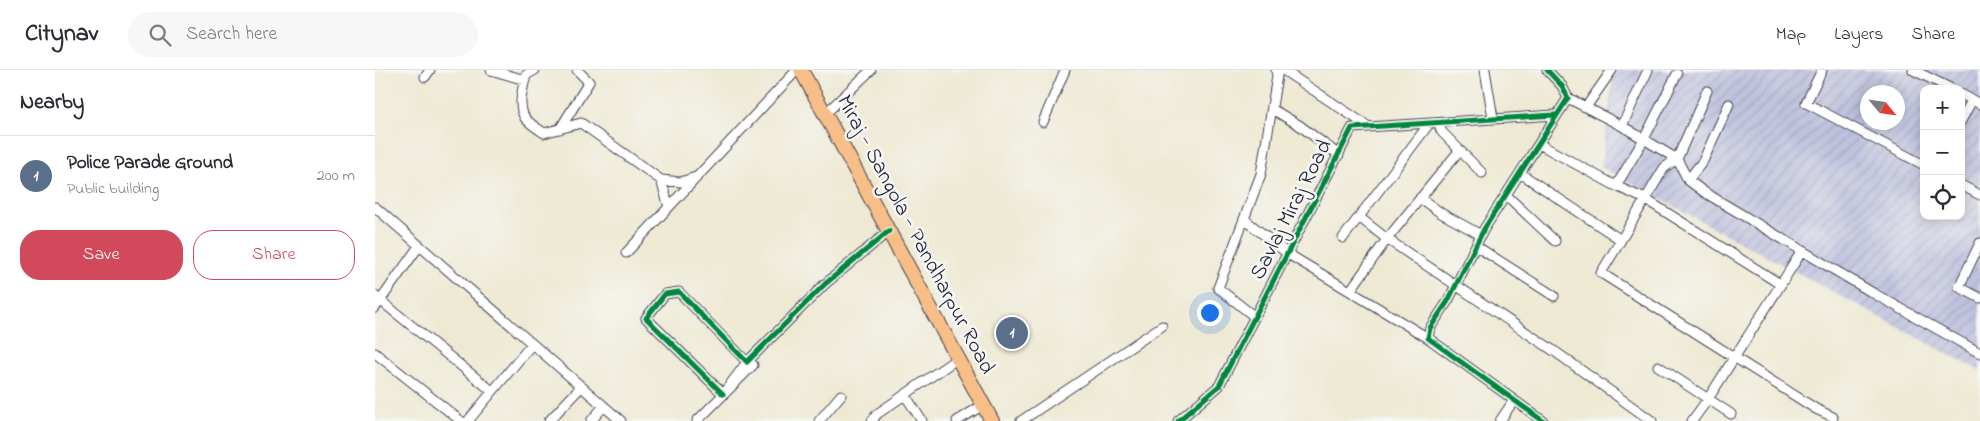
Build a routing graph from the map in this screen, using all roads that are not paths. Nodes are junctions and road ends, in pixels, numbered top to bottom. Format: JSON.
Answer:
{"nodes":[{"id":1,"x":491,"y":70,"type":"edge"},
{"id":2,"x":535,"y":70,"type":"edge"},
{"id":3,"x":577,"y":70,"type":"edge"},
{"id":4,"x":797,"y":70,"type":"edge"},
{"id":5,"x":801,"y":70,"type":"edge"},
{"id":6,"x":871,"y":70,"type":"edge"},
{"id":7,"x":1065,"y":70,"type":"edge"},
{"id":8,"x":1276,"y":70,"type":"edge"},
{"id":9,"x":1283,"y":70,"type":"edge"},
{"id":10,"x":1485,"y":70,"type":"edge"},
{"id":11,"x":1547,"y":70,"type":"edge"},
{"id":12,"x":1612,"y":70,"type":"edge"},
{"id":13,"x":1648,"y":70,"type":"edge"},
{"id":14,"x":1822,"y":70,"type":"edge"},
{"id":15,"x":1913,"y":70,"type":"edge"},
{"id":16,"x":1677,"y":74,"type":"dead end"},
{"id":17,"x":525,"y":80,"type":"junction"},
{"id":18,"x":1944,"y":85,"type":"edge"},
{"id":19,"x":1707,"y":91,"type":"dead end"},
{"id":20,"x":1567,"y":98,"type":"junction"},
{"id":21,"x":1976,"y":102,"type":"edge"},
{"id":22,"x":1729,"y":104,"type":"dead end"},
{"id":23,"x":1586,"y":107,"type":"junction"},
{"id":24,"x":1272,"y":108,"type":"junction"},
{"id":25,"x":825,"y":114,"type":"junction"},
{"id":26,"x":1555,"y":115,"type":"junction"},
{"id":27,"x":1965,"y":116,"type":"edge"},
{"id":28,"x":1493,"y":118,"type":"junction"},
{"id":29,"x":1043,"y":122,"type":"dead end"},
{"id":30,"x":1434,"y":123,"type":"junction"},
{"id":31,"x":1622,"y":126,"type":"junction"},
{"id":32,"x":1369,"y":127,"type":"junction"},
{"id":33,"x":560,"y":129,"type":"junction"},
{"id":34,"x":1644,"y":139,"type":"junction"},
{"id":35,"x":1539,"y":144,"type":"junction"},
{"id":36,"x":1459,"y":151,"type":"junction"},
{"id":37,"x":1339,"y":154,"type":"junction"},
{"id":38,"x":1677,"y":158,"type":"junction"},
{"id":39,"x":1920,"y":162,"type":"edge"},
{"id":40,"x":1483,"y":173,"type":"dead end"},
{"id":41,"x":1520,"y":173,"type":"junction"},
{"id":42,"x":698,"y":176,"type":"junction"},
{"id":43,"x":661,"y":180,"type":"junction"},
{"id":44,"x":1688,"y":180,"type":"junction"},
{"id":45,"x":1616,"y":186,"type":"junction"},
{"id":46,"x":1965,"y":187,"type":"edge"},
{"id":47,"x":1980,"y":195,"type":"edge"},
{"id":48,"x":1506,"y":196,"type":"junction"},
{"id":49,"x":1420,"y":198,"type":"junction"},
{"id":50,"x":1645,"y":199,"type":"junction"},
{"id":51,"x":375,"y":207,"type":"edge"},
{"id":52,"x":669,"y":207,"type":"junction"},
{"id":53,"x":1359,"y":217,"type":"junction"},
{"id":54,"x":1244,"y":219,"type":"junction"},
{"id":55,"x":889,"y":231,"type":"junction"},
{"id":56,"x":1481,"y":235,"type":"junction"},
{"id":57,"x":1343,"y":238,"type":"dead end"},
{"id":58,"x":1387,"y":240,"type":"junction"},
{"id":59,"x":1621,"y":240,"type":"junction"},
{"id":60,"x":1555,"y":241,"type":"dead end"},
{"id":61,"x":1980,"y":243,"type":"edge"},
{"id":62,"x":419,"y":246,"type":"junction"},
{"id":63,"x":1476,"y":246,"type":"junction"},
{"id":64,"x":1802,"y":251,"type":"junction"},
{"id":65,"x":626,"y":253,"type":"dead end"},
{"id":66,"x":1287,"y":254,"type":"junction"},
{"id":67,"x":1780,"y":284,"type":"junction"},
{"id":68,"x":1456,"y":285,"type":"junction"},
{"id":69,"x":1350,"y":291,"type":"junction"},
{"id":70,"x":1554,"y":296,"type":"dead end"},
{"id":71,"x":1980,"y":298,"type":"edge"},
{"id":72,"x":377,"y":302,"type":"edge"},
{"id":73,"x":1255,"y":317,"type":"junction"},
{"id":74,"x":1162,"y":326,"type":"dead end"},
{"id":75,"x":1428,"y":338,"type":"junction"},
{"id":76,"x":532,"y":344,"type":"junction"},
{"id":77,"x":375,"y":353,"type":"edge"},
{"id":78,"x":1980,"y":353,"type":"edge"},
{"id":79,"x":1735,"y":357,"type":"junction"},
{"id":80,"x":958,"y":358,"type":"junction"},
{"id":81,"x":747,"y":362,"type":"junction"},
{"id":82,"x":1657,"y":366,"type":"dead end"},
{"id":83,"x":581,"y":387,"type":"junction"},
{"id":84,"x":492,"y":391,"type":"junction"},
{"id":85,"x":723,"y":394,"type":"junction"},
{"id":86,"x":841,"y":395,"type":"dead end"},
{"id":87,"x":905,"y":395,"type":"junction"},
{"id":88,"x":1708,"y":399,"type":"junction"},
{"id":89,"x":1514,"y":400,"type":"junction"},
{"id":90,"x":983,"y":405,"type":"junction"},
{"id":91,"x":604,"y":406,"type":"junction"},
{"id":92,"x":1731,"y":414,"type":"dead end"},
{"id":93,"x":1833,"y":417,"type":"dead end"},
{"id":94,"x":461,"y":421,"type":"edge"},
{"id":95,"x":468,"y":421,"type":"edge"},
{"id":96,"x":549,"y":421,"type":"edge"},
{"id":97,"x":591,"y":421,"type":"edge"},
{"id":98,"x":621,"y":421,"type":"edge"},
{"id":99,"x":697,"y":421,"type":"edge"},
{"id":100,"x":819,"y":421,"type":"edge"},
{"id":101,"x":872,"y":421,"type":"edge"},
{"id":102,"x":922,"y":421,"type":"edge"},
{"id":103,"x":957,"y":421,"type":"edge"},
{"id":104,"x":991,"y":421,"type":"edge"},
{"id":105,"x":1021,"y":421,"type":"edge"},
{"id":106,"x":1178,"y":421,"type":"edge"},
{"id":107,"x":1500,"y":421,"type":"edge"},
{"id":108,"x":1543,"y":421,"type":"edge"},
{"id":109,"x":1652,"y":421,"type":"edge"},
{"id":110,"x":1692,"y":421,"type":"edge"}],
"edges":[{"from":1,"to":17,"type":"street"},
{"from":2,"to":17,"type":"street"},
{"from":3,"to":33,"type":"street"},
{"from":4,"to":42,"type":"street"},
{"from":5,"to":25,"type":"highway","name":"Miraj - Sangola - Pandharpur Road"},
{"from":6,"to":25,"type":"street"},
{"from":7,"to":29,"type":"street"},
{"from":8,"to":24,"type":"street"},
{"from":9,"to":32,"type":"street"},
{"from":10,"to":28,"type":"street"},
{"from":11,"to":20,"type":"street"},
{"from":12,"to":23,"type":"street"},
{"from":13,"to":31,"type":"street"},
{"from":14,"to":39,"type":"street"},
{"from":15,"to":18,"type":"street"},
{"from":16,"to":34,"type":"street"},
{"from":17,"to":33,"type":"street"},
{"from":19,"to":38,"type":"street"},
{"from":20,"to":23,"type":"street"},
{"from":20,"to":26,"type":"street"},
{"from":21,"to":27,"type":"street"},
{"from":22,"to":44,"type":"street"},
{"from":23,"to":31,"type":"street"},
{"from":24,"to":37,"type":"street"},
{"from":24,"to":54,"type":"street"},
{"from":25,"to":55,"type":"highway","name":"Miraj - Sangola - Pandharpur Road"},
{"from":26,"to":28,"type":"street","name":"Savlaj Miraj Road"},
{"from":26,"to":35,"type":"street"},
{"from":28,"to":30,"type":"street","name":"Savlaj Miraj Road"},
{"from":30,"to":32,"type":"street","name":"Savlaj Miraj Road"},
{"from":30,"to":36,"type":"street"},
{"from":30,"to":53,"type":"street"},
{"from":31,"to":34,"type":"street"},
{"from":32,"to":37,"type":"street","name":"Savlaj Miraj Road"},
{"from":33,"to":43,"type":"street"},
{"from":34,"to":38,"type":"street"},
{"from":34,"to":45,"type":"street"},
{"from":35,"to":41,"type":"street"},
{"from":35,"to":45,"type":"street"},
{"from":36,"to":40,"type":"street"},
{"from":36,"to":49,"type":"street"},
{"from":37,"to":66,"type":"street","name":"Savlaj Miraj Road"},
{"from":38,"to":44,"type":"street"},
{"from":38,"to":50,"type":"street"},
{"from":41,"to":48,"type":"street"},
{"from":41,"to":59,"type":"street"},
{"from":42,"to":43,"type":"street"},
{"from":42,"to":52,"type":"street"},
{"from":43,"to":52,"type":"street"},
{"from":44,"to":64,"type":"street"},
{"from":45,"to":50,"type":"street"},
{"from":46,"to":47,"type":"street"},
{"from":48,"to":56,"type":"street"},
{"from":48,"to":60,"type":"street"},
{"from":49,"to":56,"type":"street"},
{"from":49,"to":58,"type":"street"},
{"from":50,"to":59,"type":"street"},
{"from":50,"to":67,"type":"street"},
{"from":51,"to":62,"type":"street"},
{"from":52,"to":65,"type":"street"},
{"from":53,"to":57,"type":"street"},
{"from":53,"to":58,"type":"street"},
{"from":54,"to":66,"type":"street"},
{"from":54,"to":73,"type":"street"},
{"from":55,"to":80,"type":"highway","name":"Miraj - Sangola - Pandharpur Road"},
{"from":55,"to":81,"type":"street"},
{"from":56,"to":63,"type":"street"},
{"from":58,"to":68,"type":"street"},
{"from":58,"to":69,"type":"street"},
{"from":59,"to":79,"type":"street"},
{"from":61,"to":71,"type":"street"},
{"from":62,"to":72,"type":"street"},
{"from":62,"to":76,"type":"street"},
{"from":63,"to":68,"type":"street"},
{"from":63,"to":70,"type":"street"},
{"from":64,"to":67,"type":"street"},
{"from":64,"to":78,"type":"street"},
{"from":66,"to":69,"type":"street"},
{"from":66,"to":73,"type":"street","name":"Savlaj Miraj Road"},
{"from":67,"to":79,"type":"street"},
{"from":68,"to":75,"type":"street"},
{"from":68,"to":109,"type":"street"},
{"from":69,"to":75,"type":"street"},
{"from":72,"to":84,"type":"street"},
{"from":73,"to":106,"type":"street","name":"Savlaj Miraj Road"},
{"from":74,"to":105,"type":"street"},
{"from":75,"to":89,"type":"street"},
{"from":76,"to":83,"type":"street"},
{"from":76,"to":84,"type":"street"},
{"from":77,"to":94,"type":"street"},
{"from":79,"to":88,"type":"street"},
{"from":79,"to":93,"type":"street"},
{"from":80,"to":87,"type":"street"},
{"from":80,"to":90,"type":"highway","name":"Miraj - Sangola - Pandharpur Road"},
{"from":81,"to":85,"type":"street"},
{"from":81,"to":85,"type":"street"},
{"from":82,"to":88,"type":"street"},
{"from":83,"to":91,"type":"street"},
{"from":83,"to":96,"type":"street"},
{"from":84,"to":95,"type":"street"},
{"from":85,"to":99,"type":"street"},
{"from":86,"to":100,"type":"street"},
{"from":87,"to":101,"type":"street"},
{"from":87,"to":102,"type":"street"},
{"from":88,"to":92,"type":"street"},
{"from":88,"to":110,"type":"street"},
{"from":89,"to":107,"type":"street"},
{"from":89,"to":108,"type":"street"},
{"from":90,"to":103,"type":"street"},
{"from":90,"to":104,"type":"highway","name":"Miraj - Sangola - Pandharpur Road"},
{"from":91,"to":97,"type":"street"},
{"from":91,"to":98,"type":"street"}]}
